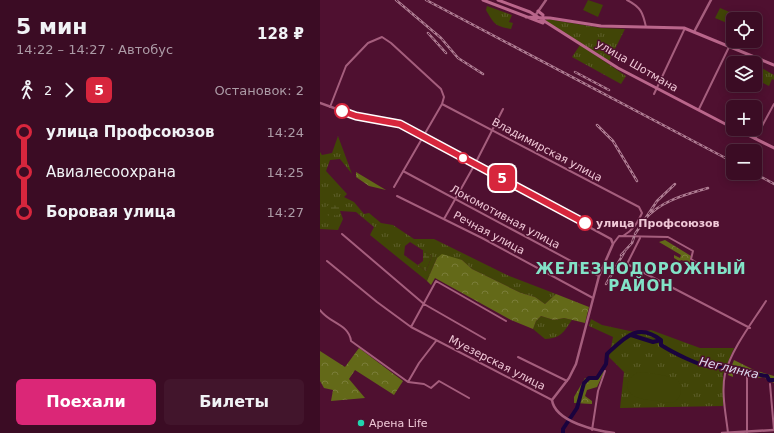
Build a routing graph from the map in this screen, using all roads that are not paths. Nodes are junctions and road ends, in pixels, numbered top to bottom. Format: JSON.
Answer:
{"nodes":[{"id":1,"x":483,"y":0,"type":"edge"},
{"id":2,"x":498,"y":0,"type":"edge"},
{"id":3,"x":546,"y":0,"type":"edge"},
{"id":4,"x":627,"y":0,"type":"edge"},
{"id":5,"x":711,"y":0,"type":"edge"},
{"id":6,"x":490,"y":1,"type":"edge"},
{"id":7,"x":538,"y":11,"type":"junction"},
{"id":8,"x":530,"y":12,"type":"junction"},
{"id":9,"x":535,"y":16,"type":"junction"},
{"id":10,"x":526,"y":17,"type":"junction"},
{"id":11,"x":548,"y":17,"type":"junction"},
{"id":12,"x":547,"y":24,"type":"junction"},
{"id":13,"x":646,"y":27,"type":"junction"},
{"id":14,"x":685,"y":28,"type":"junction"},
{"id":15,"x":694,"y":32,"type":"junction"},
{"id":16,"x":726,"y":44,"type":"edge"},
{"id":17,"x":729,"y":48,"type":"edge"},
{"id":18,"x":735,"y":48,"type":"edge"},
{"id":19,"x":774,"y":65,"type":"edge"},
{"id":20,"x":657,"y":89,"type":"junction"},
{"id":21,"x":654,"y":94,"type":"dead end"},
{"id":22,"x":320,"y":103,"type":"edge"},
{"id":23,"x":442,"y":104,"type":"junction"},
{"id":24,"x":774,"y":104,"type":"edge"},
{"id":25,"x":330,"y":107,"type":"junction"},
{"id":26,"x":503,"y":110,"type":"dead end"},
{"id":27,"x":698,"y":110,"type":"junction"},
{"id":28,"x":726,"y":124,"type":"edge"},
{"id":29,"x":494,"y":130,"type":"junction"},
{"id":30,"x":750,"y":136,"type":"edge"},
{"id":31,"x":424,"y":137,"type":"junction"},
{"id":32,"x":756,"y":139,"type":"junction"},
{"id":33,"x":774,"y":148,"type":"edge"},
{"id":34,"x":475,"y":164,"type":"junction"},
{"id":35,"x":403,"y":171,"type":"junction"},
{"id":36,"x":394,"y":187,"type":"dead end"},
{"id":37,"x":397,"y":196,"type":"dead end"},
{"id":38,"x":455,"y":200,"type":"junction"},
{"id":39,"x":444,"y":219,"type":"junction"},
{"id":40,"x":342,"y":234,"type":"dead end"},
{"id":41,"x":623,"y":236,"type":"junction"},
{"id":42,"x":640,"y":238,"type":"junction"},
{"id":43,"x":613,"y":244,"type":"junction"},
{"id":44,"x":327,"y":260,"type":"dead end"},
{"id":45,"x":697,"y":263,"type":"dead end"},
{"id":46,"x":599,"y":276,"type":"junction"},
{"id":47,"x":593,"y":298,"type":"junction"},
{"id":48,"x":766,"y":301,"type":"dead end"},
{"id":49,"x":424,"y":304,"type":"junction"},
{"id":50,"x":320,"y":310,"type":"edge"},
{"id":51,"x":506,"y":321,"type":"dead end"},
{"id":52,"x":410,"y":327,"type":"junction"},
{"id":53,"x":750,"y":328,"type":"junction"},
{"id":54,"x":485,"y":339,"type":"dead end"},
{"id":55,"x":436,"y":341,"type":"junction"},
{"id":56,"x":518,"y":357,"type":"dead end"},
{"id":57,"x":605,"y":371,"type":"dead end"},
{"id":58,"x":747,"y":377,"type":"dead end"},
{"id":59,"x":567,"y":380,"type":"junction"},
{"id":60,"x":408,"y":382,"type":"junction"},
{"id":61,"x":770,"y":384,"type":"dead end"},
{"id":62,"x":469,"y":398,"type":"dead end"},
{"id":63,"x":552,"y":400,"type":"junction"},
{"id":64,"x":592,"y":430,"type":"junction"},
{"id":65,"x":774,"y":430,"type":"edge"},
{"id":66,"x":747,"y":432,"type":"junction"},
{"id":67,"x":614,"y":433,"type":"edge"},
{"id":68,"x":722,"y":433,"type":"edge"},
{"id":69,"x":728,"y":433,"type":"edge"}],
"edges":[{"from":1,"to":6,"type":"main road"},
{"from":2,"to":8,"type":"main road","name":"улица Шотмана"},
{"from":3,"to":7,"type":"main road"},
{"from":4,"to":13,"type":"street"},
{"from":5,"to":15,"type":"main road"},
{"from":6,"to":10,"type":"main road"},
{"from":7,"to":8,"type":"main road"},
{"from":7,"to":9,"type":"main road"},
{"from":7,"to":11,"type":"main road"},
{"from":8,"to":9,"type":"main road","name":"улица Шотмана"},
{"from":9,"to":10,"type":"main road"},
{"from":9,"to":11,"type":"main road"},
{"from":9,"to":12,"type":"main road","name":"улица Шотмана"},
{"from":10,"to":12,"type":"main road"},
{"from":11,"to":12,"type":"main road"},
{"from":11,"to":13,"type":"main road"},
{"from":12,"to":20,"type":"main road","name":"улица Шотмана"},
{"from":13,"to":14,"type":"main road"},
{"from":14,"to":15,"type":"main road"},
{"from":14,"to":20,"type":"street"},
{"from":15,"to":16,"type":"main road"},
{"from":17,"to":27,"type":"street"},
{"from":18,"to":19,"type":"main road"},
{"from":20,"to":21,"type":"street"},
{"from":20,"to":27,"type":"main road","name":"улица Шотмана"},
{"from":22,"to":25,"type":"main road"},
{"from":23,"to":25,"type":"street"},
{"from":23,"to":29,"type":"street","name":"Владимирская улица"},
{"from":23,"to":31,"type":"street"},
{"from":24,"to":32,"type":"street"},
{"from":25,"to":31,"type":"main road"},
{"from":26,"to":29,"type":"street"},
{"from":27,"to":28,"type":"main road","name":"улица Шотмана"},
{"from":29,"to":34,"type":"street"},
{"from":29,"to":41,"type":"street","name":"Владимирская улица"},
{"from":30,"to":32,"type":"main road"},
{"from":31,"to":34,"type":"main road"},
{"from":31,"to":35,"type":"street"},
{"from":32,"to":33,"type":"main road"},
{"from":34,"to":38,"type":"street"},
{"from":34,"to":43,"type":"main road"},
{"from":35,"to":36,"type":"street"},
{"from":35,"to":38,"type":"street","name":"Локомотивная улица"},
{"from":37,"to":39,"type":"street","name":"Речная улица"},
{"from":38,"to":39,"type":"street"},
{"from":38,"to":46,"type":"street","name":"Локомотивная улица"},
{"from":39,"to":47,"type":"street","name":"Речная улица"},
{"from":40,"to":49,"type":"street"},
{"from":41,"to":42,"type":"street"},
{"from":41,"to":43,"type":"street"},
{"from":42,"to":45,"type":"street"},
{"from":42,"to":53,"type":"street"},
{"from":43,"to":46,"type":"main road"},
{"from":44,"to":52,"type":"street","name":"Муезерская улица"},
{"from":46,"to":47,"type":"main road"},
{"from":47,"to":59,"type":"main road"},
{"from":48,"to":53,"type":"street"},
{"from":49,"to":51,"type":"street"},
{"from":49,"to":52,"type":"street"},
{"from":49,"to":54,"type":"street"},
{"from":50,"to":60,"type":"street"},
{"from":52,"to":55,"type":"street","name":"Муезерская улица"},
{"from":53,"to":69,"type":"street"},
{"from":55,"to":60,"type":"street"},
{"from":55,"to":63,"type":"street","name":"Муезерская улица"},
{"from":56,"to":59,"type":"street"},
{"from":57,"to":64,"type":"street"},
{"from":58,"to":66,"type":"street"},
{"from":59,"to":63,"type":"main road"},
{"from":60,"to":62,"type":"street"},
{"from":61,"to":65,"type":"street"},
{"from":63,"to":64,"type":"main road","name":"Муезерская улица"},
{"from":64,"to":67,"type":"main road","name":"Муезерская улица"},
{"from":65,"to":66,"type":"main road"},
{"from":66,"to":69,"type":"main road"},
{"from":68,"to":69,"type":"main road"}]}
